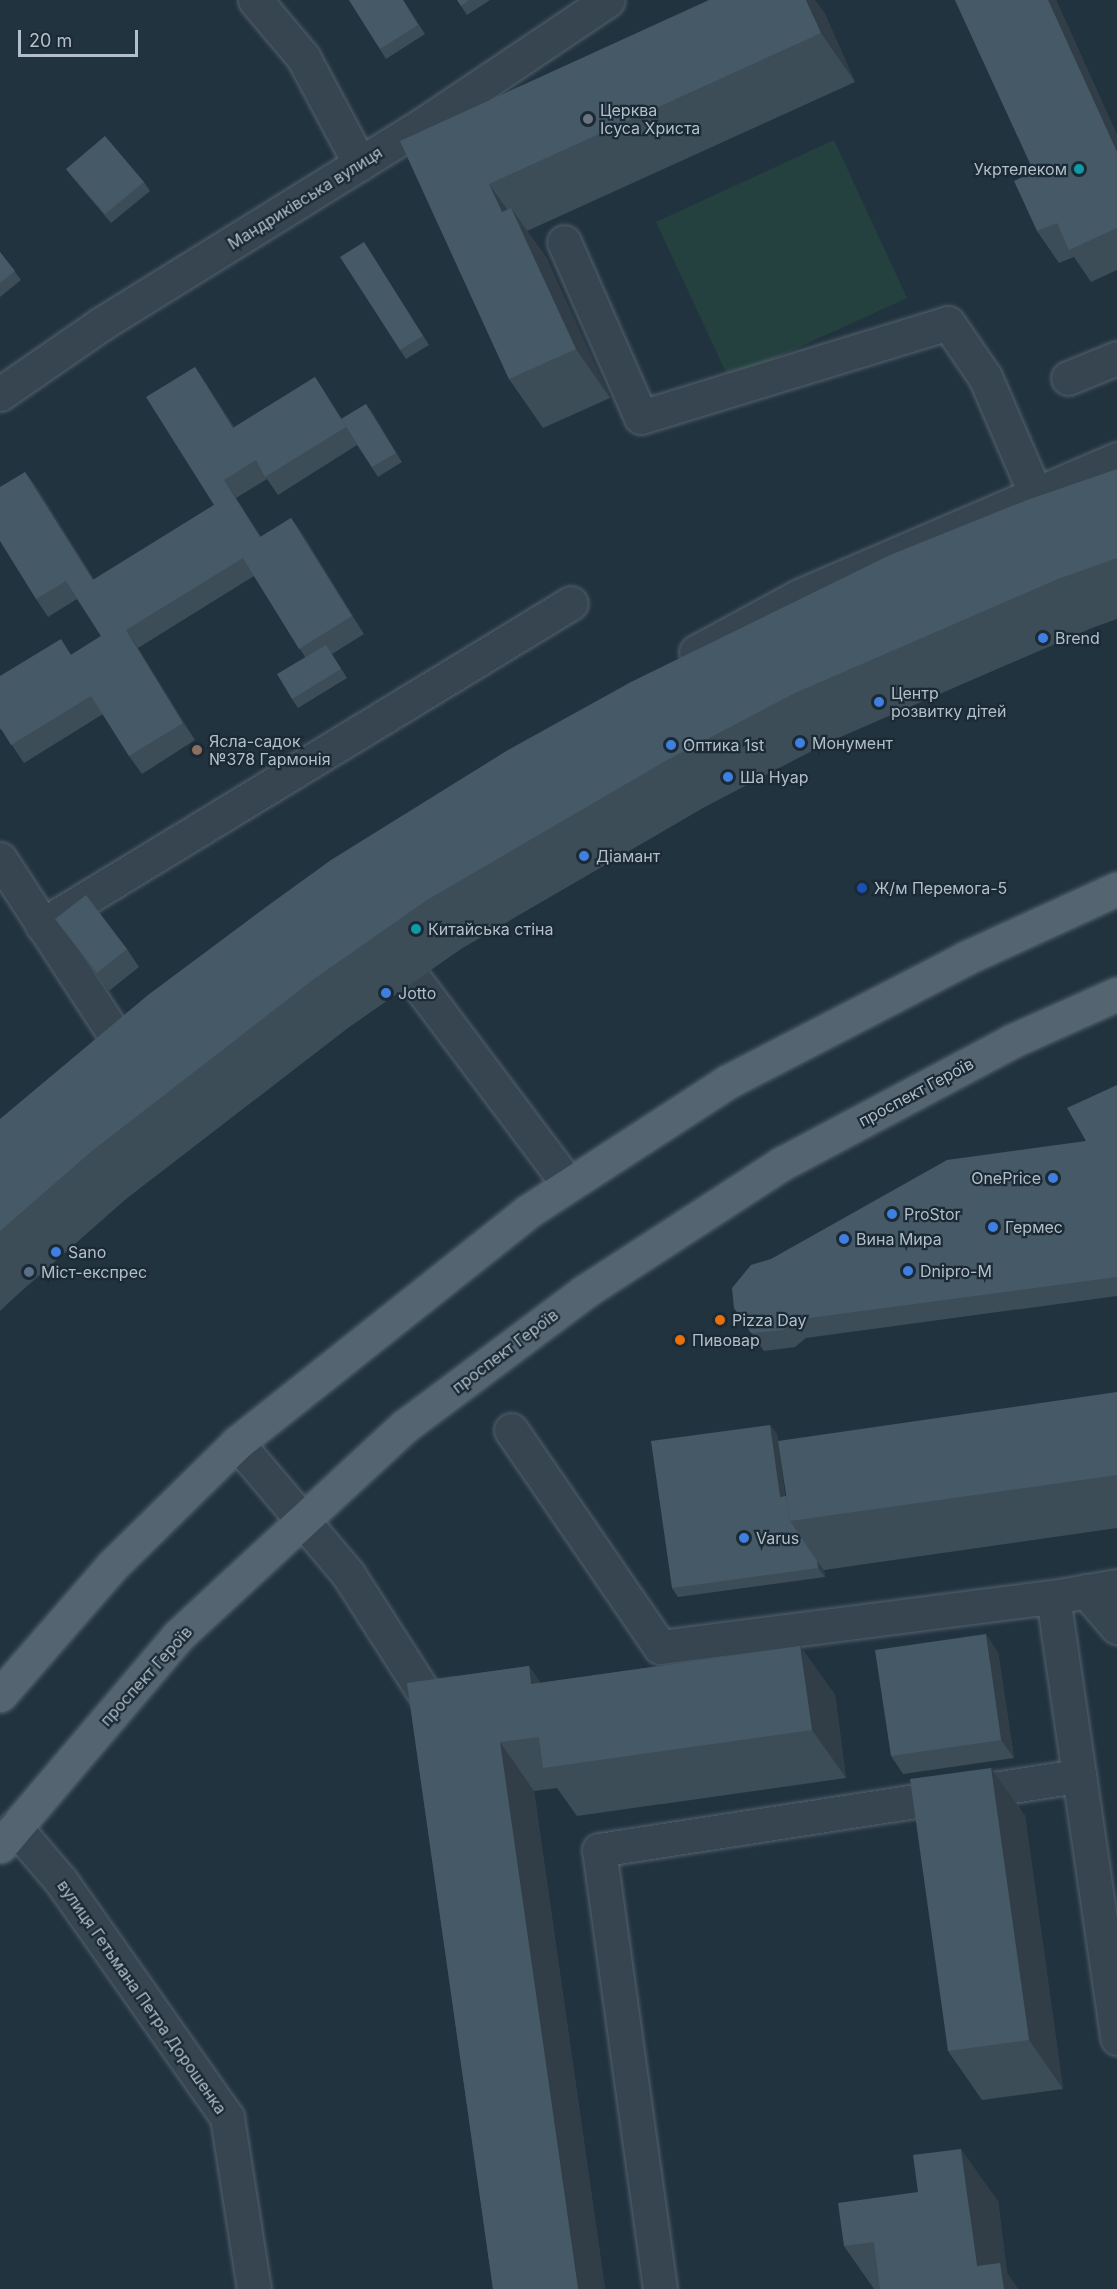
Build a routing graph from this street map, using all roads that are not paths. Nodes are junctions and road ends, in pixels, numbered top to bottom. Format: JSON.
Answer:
{"nodes":[{"id":1,"x":255,"y":0,"type":"edge"},
{"id":2,"x":608,"y":0,"type":"edge"},
{"id":3,"x":360,"y":164,"type":"junction"},
{"id":4,"x":564,"y":242,"type":"dead end"},
{"id":5,"x":1117,"y":358,"type":"edge"},
{"id":6,"x":1068,"y":378,"type":"dead end"},
{"id":7,"x":0,"y":394,"type":"edge"},
{"id":8,"x":1117,"y":459,"type":"edge"},
{"id":9,"x":1035,"y":493,"type":"junction"},
{"id":10,"x":571,"y":603,"type":"dead end"},
{"id":11,"x":665,"y":669,"type":"edge"},
{"id":12,"x":0,"y":859,"type":"edge"},
{"id":13,"x":1117,"y":888,"type":"edge"},
{"id":14,"x":42,"y":925,"type":"junction"},
{"id":15,"x":415,"y":980,"type":"dead end"},
{"id":16,"x":1117,"y":994,"type":"edge"},
{"id":17,"x":147,"y":1018,"type":"edge"},
{"id":18,"x":118,"y":1040,"type":"junction"},
{"id":19,"x":91,"y":1063,"type":"edge"},
{"id":20,"x":568,"y":1184,"type":"junction"},
{"id":21,"x":511,"y":1430,"type":"dead end"},
{"id":22,"x":237,"y":1443,"type":"junction"},
{"id":23,"x":304,"y":1519,"type":"junction"},
{"id":24,"x":1102,"y":1588,"type":"edge"},
{"id":25,"x":1053,"y":1596,"type":"junction"},
{"id":26,"x":1117,"y":1627,"type":"edge"},
{"id":27,"x":482,"y":1694,"type":"edge"},
{"id":28,"x":0,"y":1695,"type":"edge"},
{"id":29,"x":1079,"y":1776,"type":"junction"},
{"id":30,"x":7,"y":1836,"type":"edge"},
{"id":31,"x":1117,"y":2038,"type":"edge"},
{"id":32,"x":254,"y":2289,"type":"edge"},
{"id":33,"x":660,"y":2289,"type":"edge"}],
"edges":[{"from":1,"to":3,"type":"street"},
{"from":2,"to":3,"type":"street","name":"Мандриківська вулиця"},
{"from":3,"to":7,"type":"street","name":"Мандриківська вулиця"},
{"from":4,"to":9,"type":"street"},
{"from":5,"to":6,"type":"street"},
{"from":8,"to":9,"type":"street"},
{"from":9,"to":11,"type":"street"},
{"from":10,"to":14,"type":"street"},
{"from":12,"to":14,"type":"street"},
{"from":13,"to":20,"type":"main road"},
{"from":14,"to":18,"type":"street"},
{"from":15,"to":20,"type":"street"},
{"from":16,"to":23,"type":"main road","name":"проспект Героїв"},
{"from":17,"to":18,"type":"street"},
{"from":18,"to":19,"type":"street"},
{"from":20,"to":22,"type":"main road"},
{"from":21,"to":25,"type":"street"},
{"from":22,"to":23,"type":"street"},
{"from":22,"to":28,"type":"main road"},
{"from":23,"to":27,"type":"street"},
{"from":23,"to":30,"type":"main road","name":"проспект Героїв"},
{"from":24,"to":25,"type":"street"},
{"from":24,"to":26,"type":"street"},
{"from":25,"to":29,"type":"street"},
{"from":29,"to":31,"type":"street"},
{"from":29,"to":33,"type":"street"},
{"from":30,"to":32,"type":"street","name":"вулиця Гетьмана Петра Дорошенка"}]}
